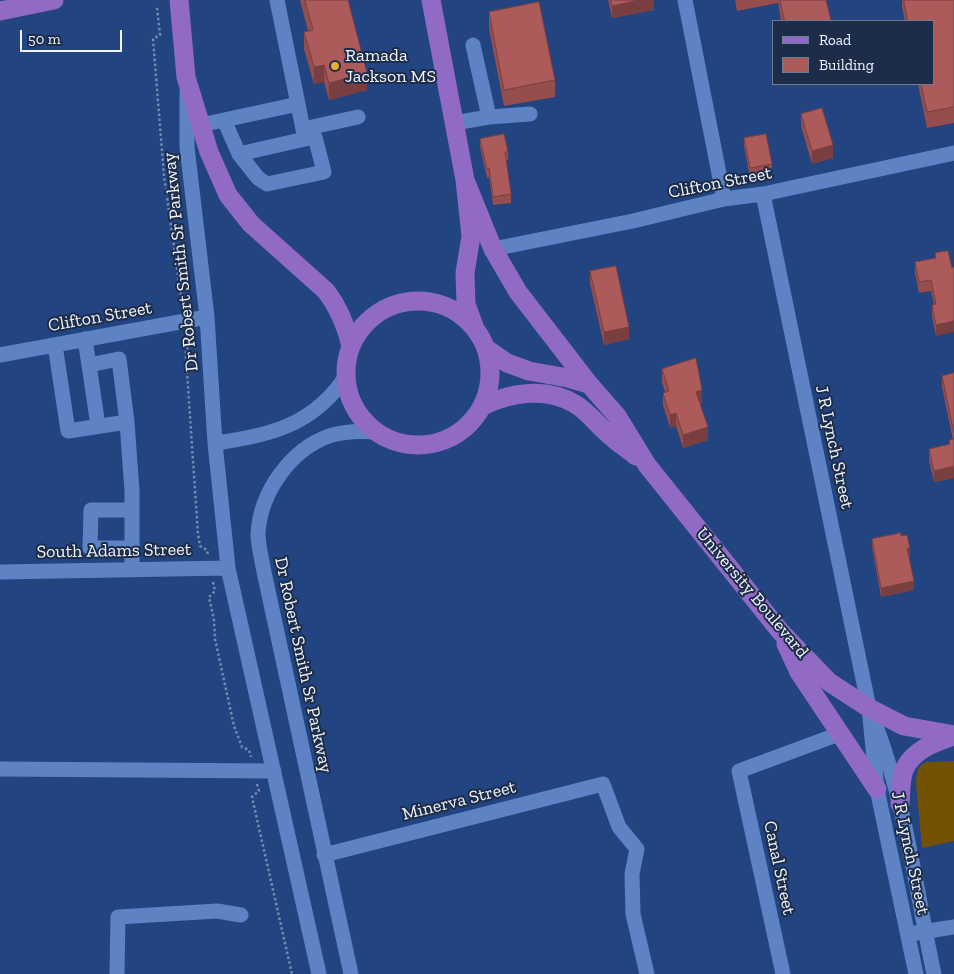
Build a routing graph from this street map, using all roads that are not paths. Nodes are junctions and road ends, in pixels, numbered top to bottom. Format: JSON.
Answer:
{"nodes":[{"id":1,"x":54,"y":0,"type":"edge"},
{"id":2,"x":179,"y":0,"type":"edge"},
{"id":3,"x":277,"y":0,"type":"edge"},
{"id":4,"x":431,"y":0,"type":"edge"},
{"id":5,"x":685,"y":0,"type":"edge"},
{"id":6,"x":0,"y":11,"type":"edge"},
{"id":7,"x":473,"y":45,"type":"dead end"},
{"id":8,"x":186,"y":77,"type":"junction"},
{"id":9,"x":298,"y":104,"type":"junction"},
{"id":10,"x":530,"y":114,"type":"dead end"},
{"id":11,"x":358,"y":117,"type":"dead end"},
{"id":12,"x":489,"y":117,"type":"junction"},
{"id":13,"x":224,"y":120,"type":"junction"},
{"id":14,"x":454,"y":123,"type":"junction"},
{"id":15,"x":201,"y":126,"type":"junction"},
{"id":16,"x":304,"y":134,"type":"junction"},
{"id":17,"x":954,"y":153,"type":"edge"},
{"id":18,"x":239,"y":154,"type":"junction"},
{"id":19,"x":465,"y":180,"type":"junction"},
{"id":20,"x":763,"y":194,"type":"junction"},
{"id":21,"x":724,"y":199,"type":"junction"},
{"id":22,"x":493,"y":249,"type":"junction"},
{"id":23,"x":208,"y":317,"type":"junction"},
{"id":24,"x":476,"y":329,"type":"junction"},
{"id":25,"x":85,"y":339,"type":"junction"},
{"id":26,"x":56,"y":345,"type":"junction"},
{"id":27,"x":351,"y":346,"type":"junction"},
{"id":28,"x":487,"y":349,"type":"junction"},
{"id":29,"x":0,"y":355,"type":"edge"},
{"id":30,"x":89,"y":364,"type":"junction"},
{"id":31,"x":346,"y":376,"type":"junction"},
{"id":32,"x":589,"y":384,"type":"junction"},
{"id":33,"x":483,"y":406,"type":"junction"},
{"id":34,"x":128,"y":422,"type":"junction"},
{"id":35,"x":98,"y":426,"type":"junction"},
{"id":36,"x":375,"y":432,"type":"junction"},
{"id":37,"x":215,"y":443,"type":"junction"},
{"id":38,"x":647,"y":465,"type":"junction"},
{"id":39,"x":132,"y":510,"type":"junction"},
{"id":40,"x":132,"y":548,"type":"junction"},
{"id":41,"x":228,"y":568,"type":"junction"},
{"id":42,"x":132,"y":570,"type":"junction"},
{"id":43,"x":0,"y":572,"type":"edge"},
{"id":44,"x":780,"y":631,"type":"junction"},
{"id":45,"x":869,"y":708,"type":"junction"},
{"id":46,"x":839,"y":734,"type":"junction"},
{"id":47,"x":954,"y":736,"type":"edge"},
{"id":48,"x":0,"y":769,"type":"edge"},
{"id":49,"x":274,"y":771,"type":"junction"},
{"id":50,"x":877,"y":789,"type":"junction"},
{"id":51,"x":900,"y":804,"type":"junction"},
{"id":52,"x":324,"y":855,"type":"junction"},
{"id":53,"x":241,"y":915,"type":"dead end"},
{"id":54,"x":954,"y":927,"type":"edge"},
{"id":55,"x":925,"y":932,"type":"junction"},
{"id":56,"x":907,"y":934,"type":"junction"},
{"id":57,"x":117,"y":974,"type":"edge"},
{"id":58,"x":319,"y":974,"type":"edge"},
{"id":59,"x":351,"y":974,"type":"edge"},
{"id":60,"x":647,"y":974,"type":"edge"},
{"id":61,"x":783,"y":974,"type":"edge"},
{"id":62,"x":916,"y":974,"type":"edge"},
{"id":63,"x":934,"y":974,"type":"edge"}],
"edges":[{"from":1,"to":6,"type":"main road"},
{"from":2,"to":8,"type":"main road"},
{"from":3,"to":9,"type":"street"},
{"from":4,"to":14,"type":"main road"},
{"from":5,"to":21,"type":"street"},
{"from":7,"to":12,"type":"street"},
{"from":8,"to":15,"type":"main road"},
{"from":8,"to":23,"type":"street","name":"Dr Robert Smith Sr Parkway"},
{"from":9,"to":13,"type":"street"},
{"from":9,"to":16,"type":"street"},
{"from":10,"to":12,"type":"street"},
{"from":11,"to":16,"type":"street"},
{"from":12,"to":14,"type":"street"},
{"from":13,"to":15,"type":"street"},
{"from":13,"to":18,"type":"street"},
{"from":14,"to":19,"type":"main road"},
{"from":15,"to":27,"type":"main road"},
{"from":16,"to":18,"type":"street"},
{"from":16,"to":18,"type":"street"},
{"from":17,"to":20,"type":"street","name":"Clifton Street"},
{"from":19,"to":22,"type":"main road","name":"University Boulevard"},
{"from":19,"to":24,"type":"main road"},
{"from":20,"to":21,"type":"street","name":"Clifton Street"},
{"from":20,"to":45,"type":"street","name":"J R Lynch Street"},
{"from":21,"to":22,"type":"street","name":"Clifton Street"},
{"from":22,"to":32,"type":"main road","name":"University Boulevard"},
{"from":23,"to":25,"type":"street","name":"Clifton Street"},
{"from":23,"to":37,"type":"street","name":"Dr Robert Smith Sr Parkway"},
{"from":24,"to":27,"type":"main road"},
{"from":24,"to":28,"type":"main road"},
{"from":25,"to":26,"type":"street","name":"Clifton Street"},
{"from":25,"to":30,"type":"street"},
{"from":26,"to":29,"type":"street","name":"Clifton Street"},
{"from":26,"to":35,"type":"street"},
{"from":27,"to":31,"type":"main road"},
{"from":28,"to":32,"type":"main road"},
{"from":28,"to":33,"type":"main road"},
{"from":30,"to":34,"type":"street"},
{"from":30,"to":35,"type":"street"},
{"from":31,"to":36,"type":"main road"},
{"from":31,"to":37,"type":"street"},
{"from":32,"to":38,"type":"main road","name":"University Boulevard"},
{"from":33,"to":36,"type":"main road"},
{"from":33,"to":38,"type":"main road","name":"University Boulevard"},
{"from":34,"to":35,"type":"street"},
{"from":34,"to":39,"type":"street"},
{"from":36,"to":52,"type":"street","name":"Dr Robert Smith Sr Parkway"},
{"from":37,"to":41,"type":"street","name":"Dr Robert Smith Sr Parkway"},
{"from":38,"to":44,"type":"main road","name":"University Boulevard"},
{"from":39,"to":40,"type":"street"},
{"from":39,"to":40,"type":"street"},
{"from":40,"to":42,"type":"street"},
{"from":41,"to":42,"type":"street","name":"South Adams Street"},
{"from":41,"to":49,"type":"street","name":"Dr Robert Smith Sr Parkway"},
{"from":42,"to":43,"type":"street","name":"South Adams Street"},
{"from":44,"to":45,"type":"main road","name":"University Boulevard"},
{"from":44,"to":46,"type":"main road"},
{"from":45,"to":47,"type":"main road","name":"University Boulevard"},
{"from":45,"to":50,"type":"street","name":"J R Lynch Street"},
{"from":45,"to":51,"type":"street","name":"J R Lynch Street"},
{"from":46,"to":50,"type":"main road"},
{"from":46,"to":61,"type":"street","name":"Canal Street"},
{"from":47,"to":51,"type":"main road"},
{"from":48,"to":49,"type":"street"},
{"from":49,"to":58,"type":"street","name":"Dr Robert Smith Sr Parkway"},
{"from":50,"to":56,"type":"street","name":"J R Lynch Street"},
{"from":51,"to":55,"type":"street","name":"J R Lynch Street"},
{"from":52,"to":59,"type":"street","name":"Dr Robert Smith Sr Parkway"},
{"from":52,"to":60,"type":"street","name":"Minerva Street"},
{"from":53,"to":57,"type":"street"},
{"from":54,"to":55,"type":"street"},
{"from":55,"to":56,"type":"street"},
{"from":55,"to":63,"type":"street","name":"J R Lynch Street"},
{"from":56,"to":62,"type":"street","name":"J R Lynch Street"}]}
